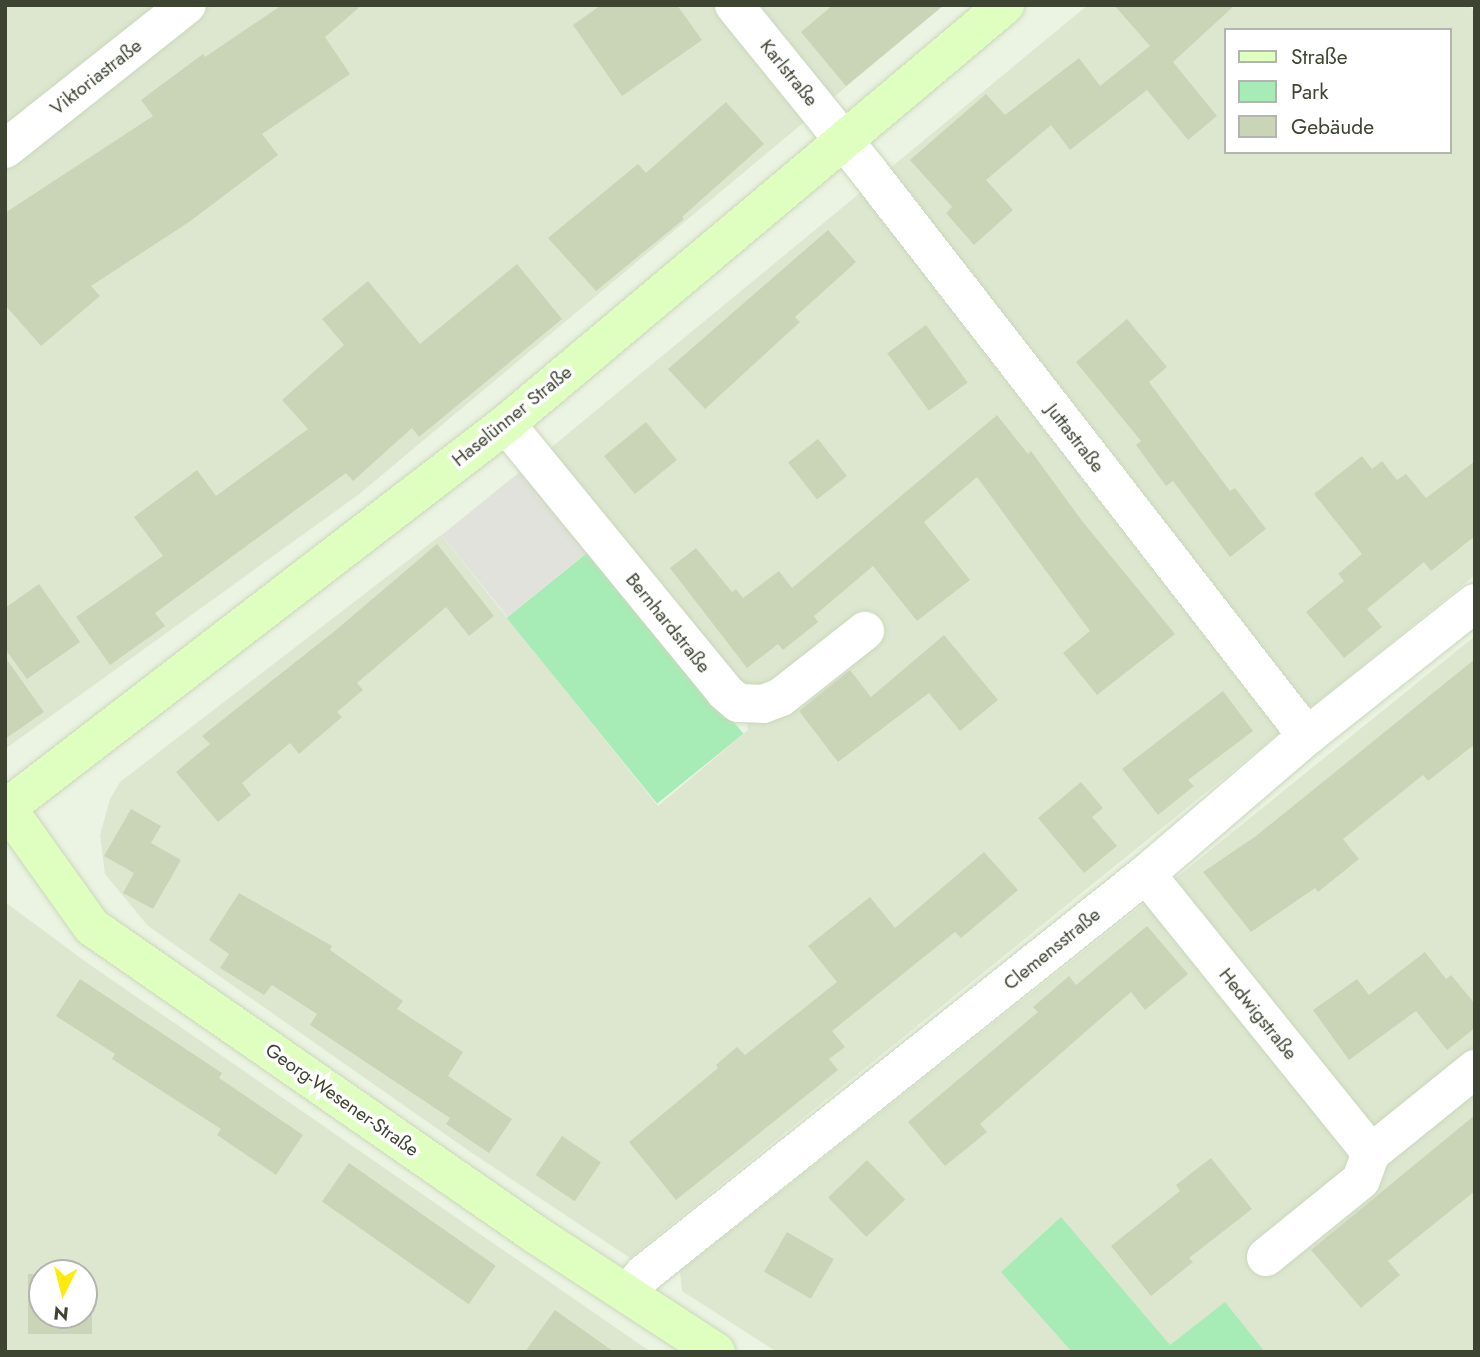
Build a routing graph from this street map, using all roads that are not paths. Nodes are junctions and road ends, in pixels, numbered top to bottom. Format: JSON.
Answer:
{"nodes":[{"id":1,"x":187,"y":5,"type":"edge"},
{"id":2,"x":734,"y":5,"type":"edge"},
{"id":3,"x":1004,"y":5,"type":"edge"},
{"id":4,"x":844,"y":140,"type":"junction"},
{"id":5,"x":5,"y":149,"type":"edge"},
{"id":6,"x":506,"y":424,"type":"junction"},
{"id":7,"x":1475,"y":603,"type":"edge"},
{"id":8,"x":865,"y":631,"type":"dead end"},
{"id":9,"x":1307,"y":736,"type":"junction"},
{"id":10,"x":6,"y":808,"type":"edge"},
{"id":11,"x":1146,"y":874,"type":"junction"},
{"id":12,"x":1475,"y":1069,"type":"edge"},
{"id":13,"x":1371,"y":1153,"type":"junction"},
{"id":14,"x":1266,"y":1257,"type":"dead end"},
{"id":15,"x":627,"y":1293,"type":"junction"},
{"id":16,"x":716,"y":1352,"type":"edge"}],
"edges":[{"from":1,"to":5,"type":"street","name":"Viktoriastraße"},
{"from":2,"to":4,"type":"street","name":"Karlstraße"},
{"from":3,"to":4,"type":"street","name":"Haselünner Straße"},
{"from":4,"to":6,"type":"street","name":"Haselünner Straße"},
{"from":4,"to":9,"type":"street","name":"Juttastraße"},
{"from":6,"to":8,"type":"street","name":"Bernhardstraße"},
{"from":6,"to":10,"type":"street","name":"Haselünner Straße"},
{"from":7,"to":9,"type":"street","name":"Clemensstraße"},
{"from":9,"to":11,"type":"street","name":"Clemensstraße"},
{"from":10,"to":15,"type":"street","name":"Georg-Wesener-Straße"},
{"from":11,"to":13,"type":"street","name":"Hedwigstraße"},
{"from":11,"to":15,"type":"street","name":"Clemensstraße"},
{"from":12,"to":13,"type":"street"},
{"from":13,"to":14,"type":"street"},
{"from":15,"to":16,"type":"street","name":"Georg-Wesener-Straße"}]}
